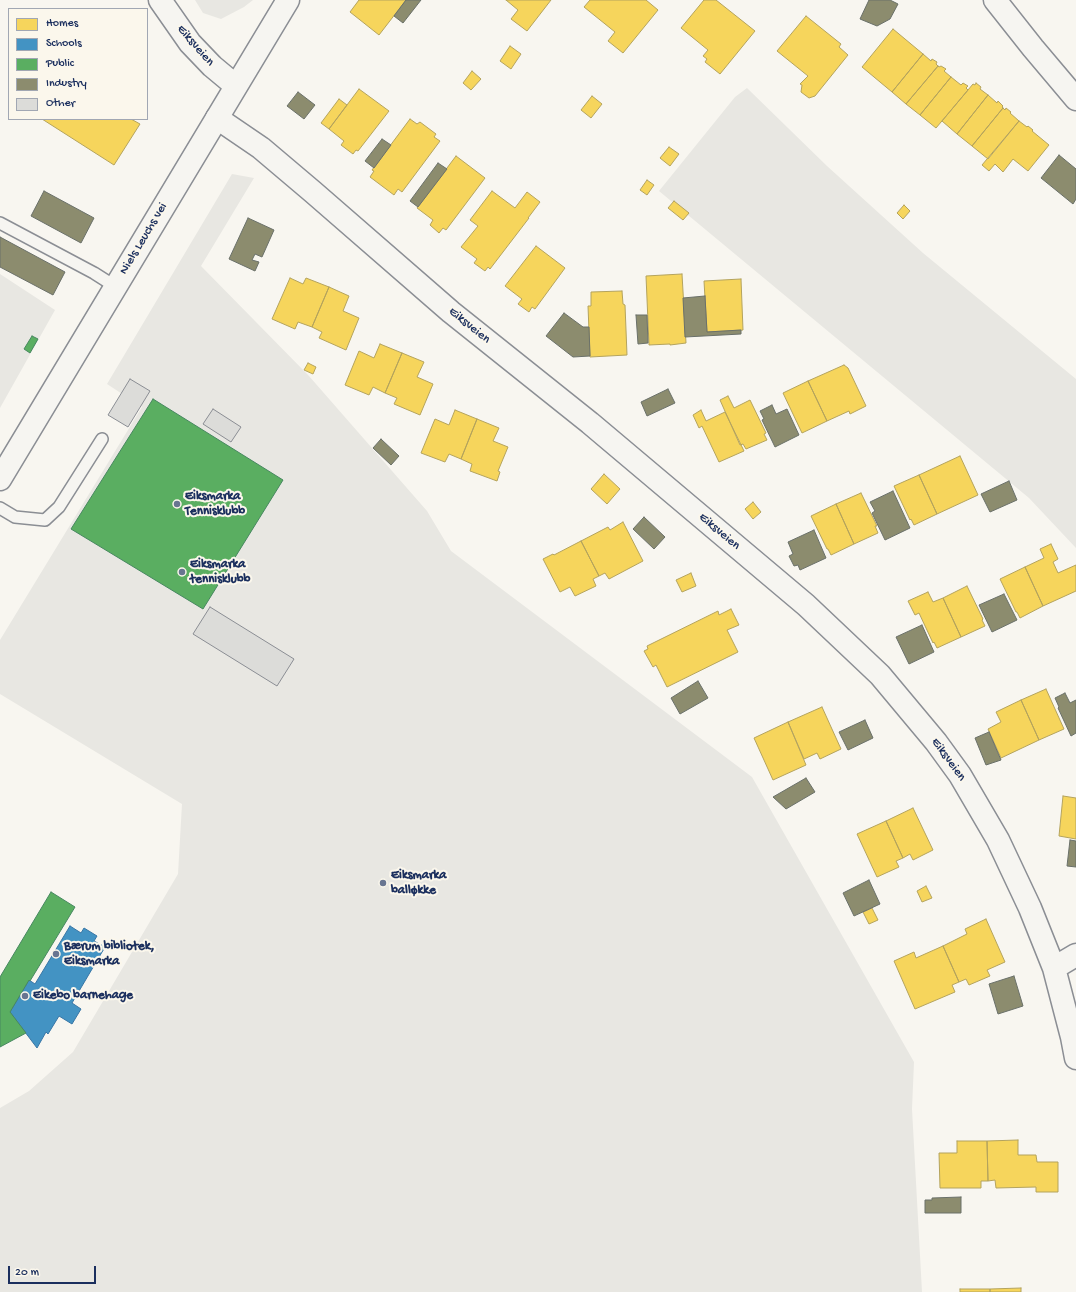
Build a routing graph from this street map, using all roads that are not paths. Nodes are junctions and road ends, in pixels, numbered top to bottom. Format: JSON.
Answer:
{"nodes":[{"id":1,"x":160,"y":0,"type":"edge"},
{"id":2,"x":288,"y":0,"type":"edge"},
{"id":3,"x":996,"y":0,"type":"edge"},
{"id":4,"x":236,"y":86,"type":"junction"},
{"id":5,"x":1076,"y":99,"type":"edge"},
{"id":6,"x":217,"y":118,"type":"junction"},
{"id":7,"x":0,"y":223,"type":"edge"},
{"id":8,"x":116,"y":287,"type":"junction"},
{"id":9,"x":102,"y":439,"type":"dead end"},
{"id":10,"x":0,"y":479,"type":"edge"},
{"id":11,"x":0,"y":508,"type":"edge"},
{"id":12,"x":1076,"y":955,"type":"edge"},
{"id":13,"x":1054,"y":968,"type":"junction"},
{"id":14,"x":1076,"y":1058,"type":"edge"}],
"edges":[{"from":1,"to":4,"type":"street","name":"Eiksveien"},
{"from":2,"to":4,"type":"street","name":"Niels Leuchs vei"},
{"from":3,"to":5,"type":"street"},
{"from":4,"to":6,"type":"street","name":"Niels Leuchs vei"},
{"from":6,"to":8,"type":"street","name":"Niels Leuchs vei"},
{"from":6,"to":13,"type":"street","name":"Eiksveien"},
{"from":7,"to":8,"type":"lane"},
{"from":8,"to":10,"type":"street","name":"Niels Leuchs vei"},
{"from":9,"to":11,"type":"lane"},
{"from":12,"to":13,"type":"street"},
{"from":13,"to":14,"type":"street","name":"Eiksveien"}]}
